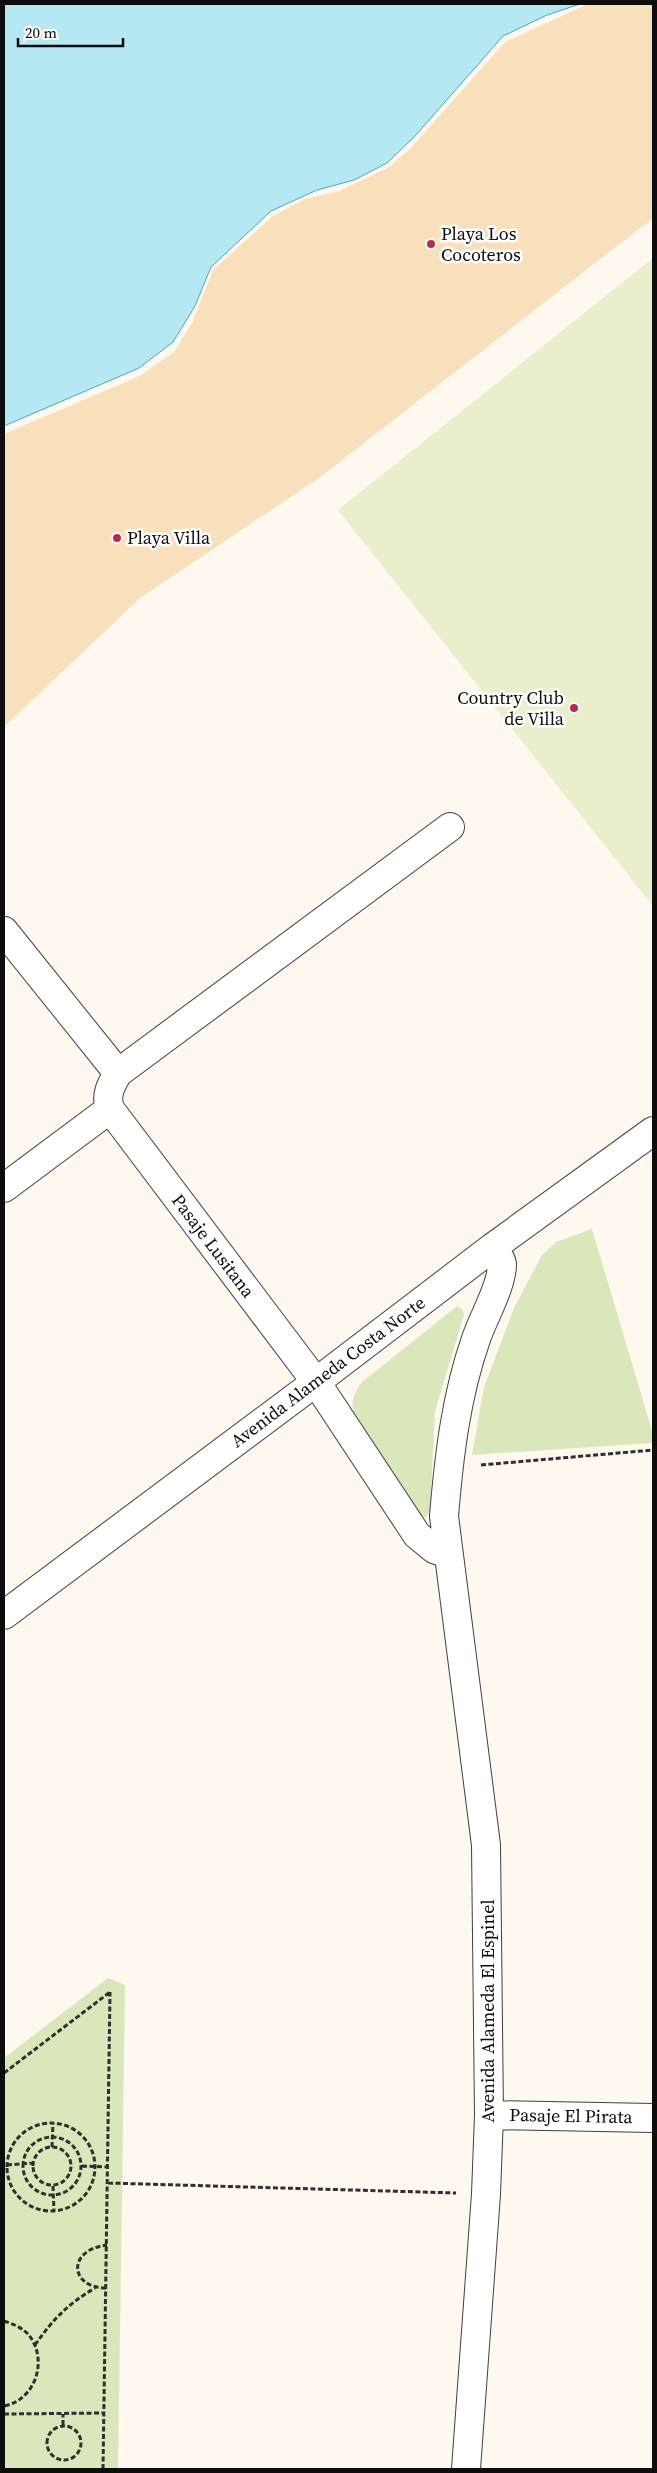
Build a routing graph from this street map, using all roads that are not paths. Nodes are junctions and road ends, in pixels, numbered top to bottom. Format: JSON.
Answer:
{"nodes":[{"id":1,"x":450,"y":826,"type":"dead end"},
{"id":2,"x":4,"y":931,"type":"edge"},
{"id":3,"x":118,"y":1073,"type":"junction"},
{"id":4,"x":110,"y":1109,"type":"junction"},
{"id":5,"x":653,"y":1131,"type":"edge"},
{"id":6,"x":4,"y":1188,"type":"edge"},
{"id":7,"x":493,"y":1247,"type":"junction"},
{"id":8,"x":316,"y":1382,"type":"junction"},
{"id":9,"x":448,"y":1554,"type":"junction"},
{"id":10,"x":4,"y":1615,"type":"edge"},
{"id":11,"x":489,"y":2115,"type":"junction"},
{"id":12,"x":653,"y":2118,"type":"edge"},
{"id":13,"x":466,"y":2469,"type":"edge"}],
"edges":[{"from":1,"to":3,"type":"street"},
{"from":2,"to":3,"type":"street"},
{"from":3,"to":4,"type":"street"},
{"from":4,"to":6,"type":"street"},
{"from":4,"to":8,"type":"street","name":"Pasaje Lusitana"},
{"from":5,"to":7,"type":"street","name":"Avenida Alameda Costa Norte"},
{"from":7,"to":8,"type":"street","name":"Avenida Alameda Costa Norte"},
{"from":7,"to":9,"type":"street","name":"Avenida Alameda El Espinel"},
{"from":8,"to":9,"type":"street"},
{"from":8,"to":10,"type":"street","name":"Avenida Alameda Costa Norte"},
{"from":9,"to":11,"type":"street","name":"Avenida Alameda El Espinel"},
{"from":11,"to":12,"type":"street","name":"Pasaje El Pirata"},
{"from":11,"to":13,"type":"street","name":"Avenida Alameda El Espinel"}]}
